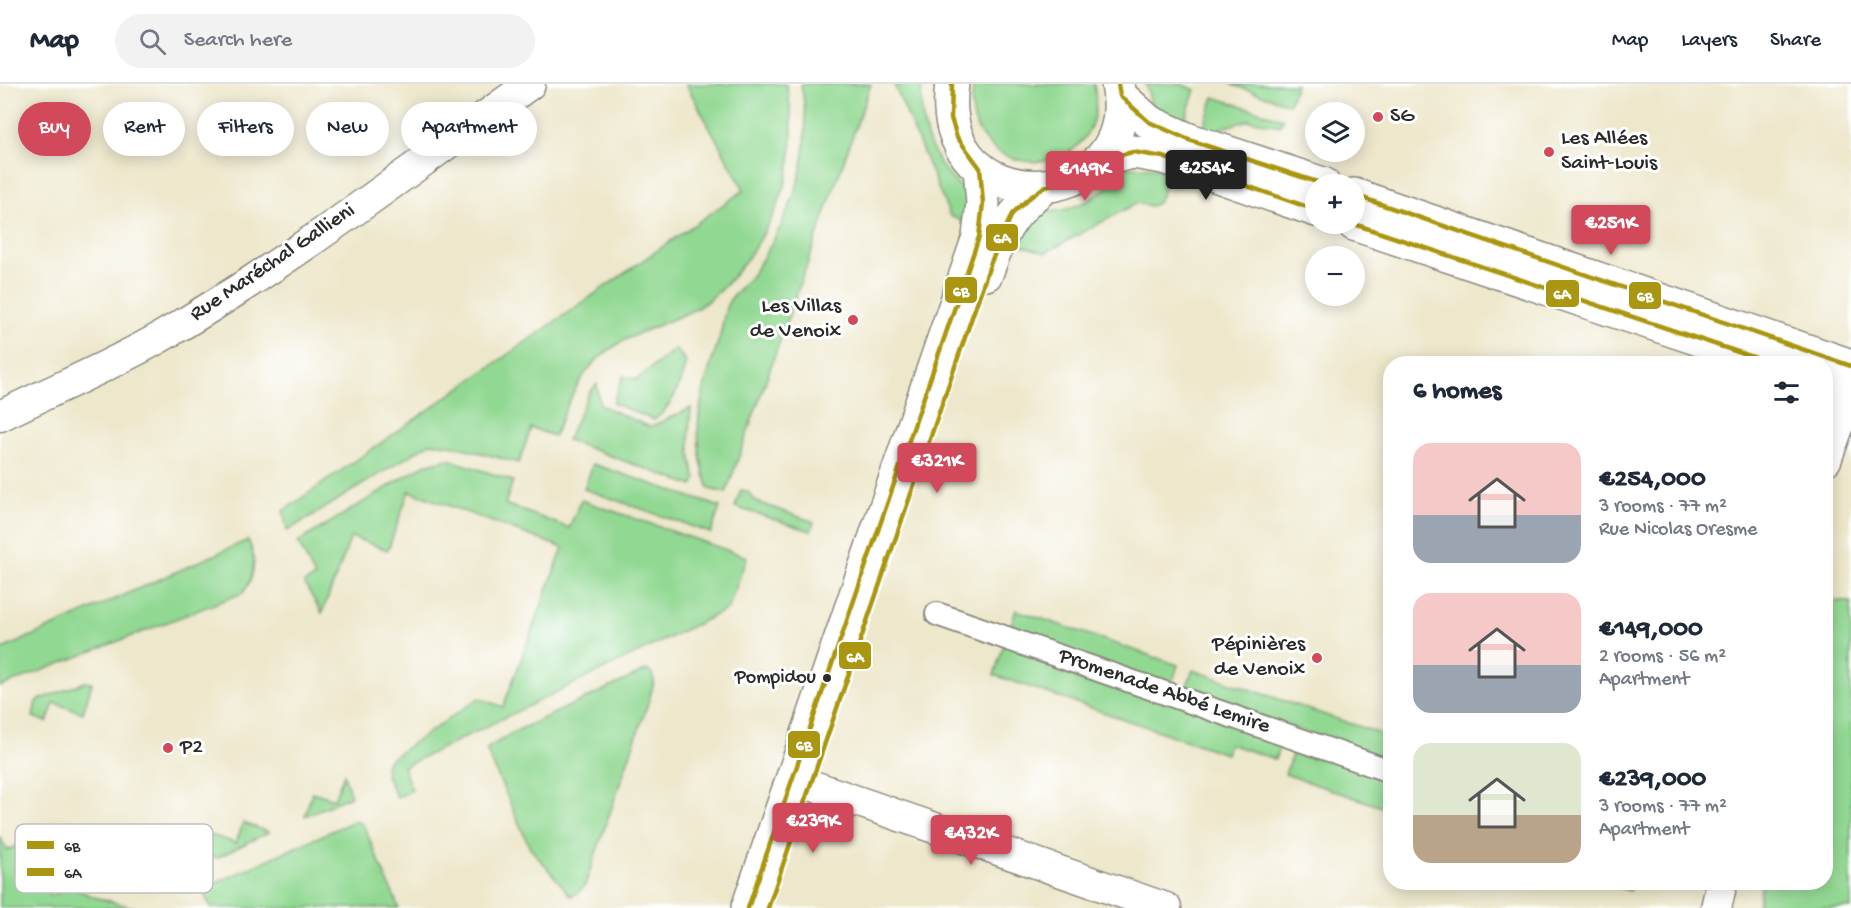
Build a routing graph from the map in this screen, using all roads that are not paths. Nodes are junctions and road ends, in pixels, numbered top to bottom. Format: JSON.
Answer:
{"nodes":[{"id":1,"x":530,"y":84,"type":"edge"},
{"id":2,"x":952,"y":84,"type":"edge"},
{"id":3,"x":1119,"y":90,"type":"edge"},
{"id":4,"x":1099,"y":160,"type":"junction"},
{"id":5,"x":980,"y":168,"type":"junction"},
{"id":6,"x":1305,"y":178,"type":"edge"},
{"id":7,"x":1044,"y":187,"type":"junction"},
{"id":8,"x":1365,"y":199,"type":"edge"},
{"id":9,"x":1305,"y":206,"type":"edge"},
{"id":10,"x":1365,"y":228,"type":"edge"},
{"id":11,"x":1750,"y":356,"type":"edge"},
{"id":12,"x":1822,"y":356,"type":"edge"},
{"id":13,"x":1833,"y":360,"type":"edge"},
{"id":14,"x":1851,"y":366,"type":"edge"},
{"id":15,"x":1833,"y":385,"type":"edge"},
{"id":16,"x":1851,"y":391,"type":"edge"},
{"id":17,"x":0,"y":416,"type":"edge"},
{"id":18,"x":1833,"y":441,"type":"edge"},
{"id":19,"x":937,"y":614,"type":"dead end"},
{"id":20,"x":1383,"y":769,"type":"edge"},
{"id":21,"x":801,"y":782,"type":"junction"},
{"id":22,"x":1720,"y":890,"type":"edge"},
{"id":23,"x":748,"y":908,"type":"edge"},
{"id":24,"x":768,"y":908,"type":"edge"},
{"id":25,"x":1166,"y":908,"type":"edge"},
{"id":26,"x":1716,"y":908,"type":"edge"}],
"edges":[{"from":1,"to":17,"type":"street","name":"Rue Maréchal Gallieni"},
{"from":2,"to":5,"type":"street"},
{"from":3,"to":4,"type":"street"},
{"from":3,"to":6,"type":"street"},
{"from":4,"to":7,"type":"street"},
{"from":4,"to":9,"type":"street"},
{"from":5,"to":7,"type":"street"},
{"from":5,"to":21,"type":"street"},
{"from":7,"to":21,"type":"street"},
{"from":8,"to":12,"type":"street"},
{"from":10,"to":11,"type":"street"},
{"from":13,"to":14,"type":"street"},
{"from":15,"to":16,"type":"street"},
{"from":16,"to":18,"type":"street"},
{"from":19,"to":20,"type":"street","name":"Promenade Abbé Lemire"},
{"from":21,"to":23,"type":"street"},
{"from":21,"to":24,"type":"street"},
{"from":21,"to":25,"type":"street"},
{"from":22,"to":26,"type":"street"}]}
